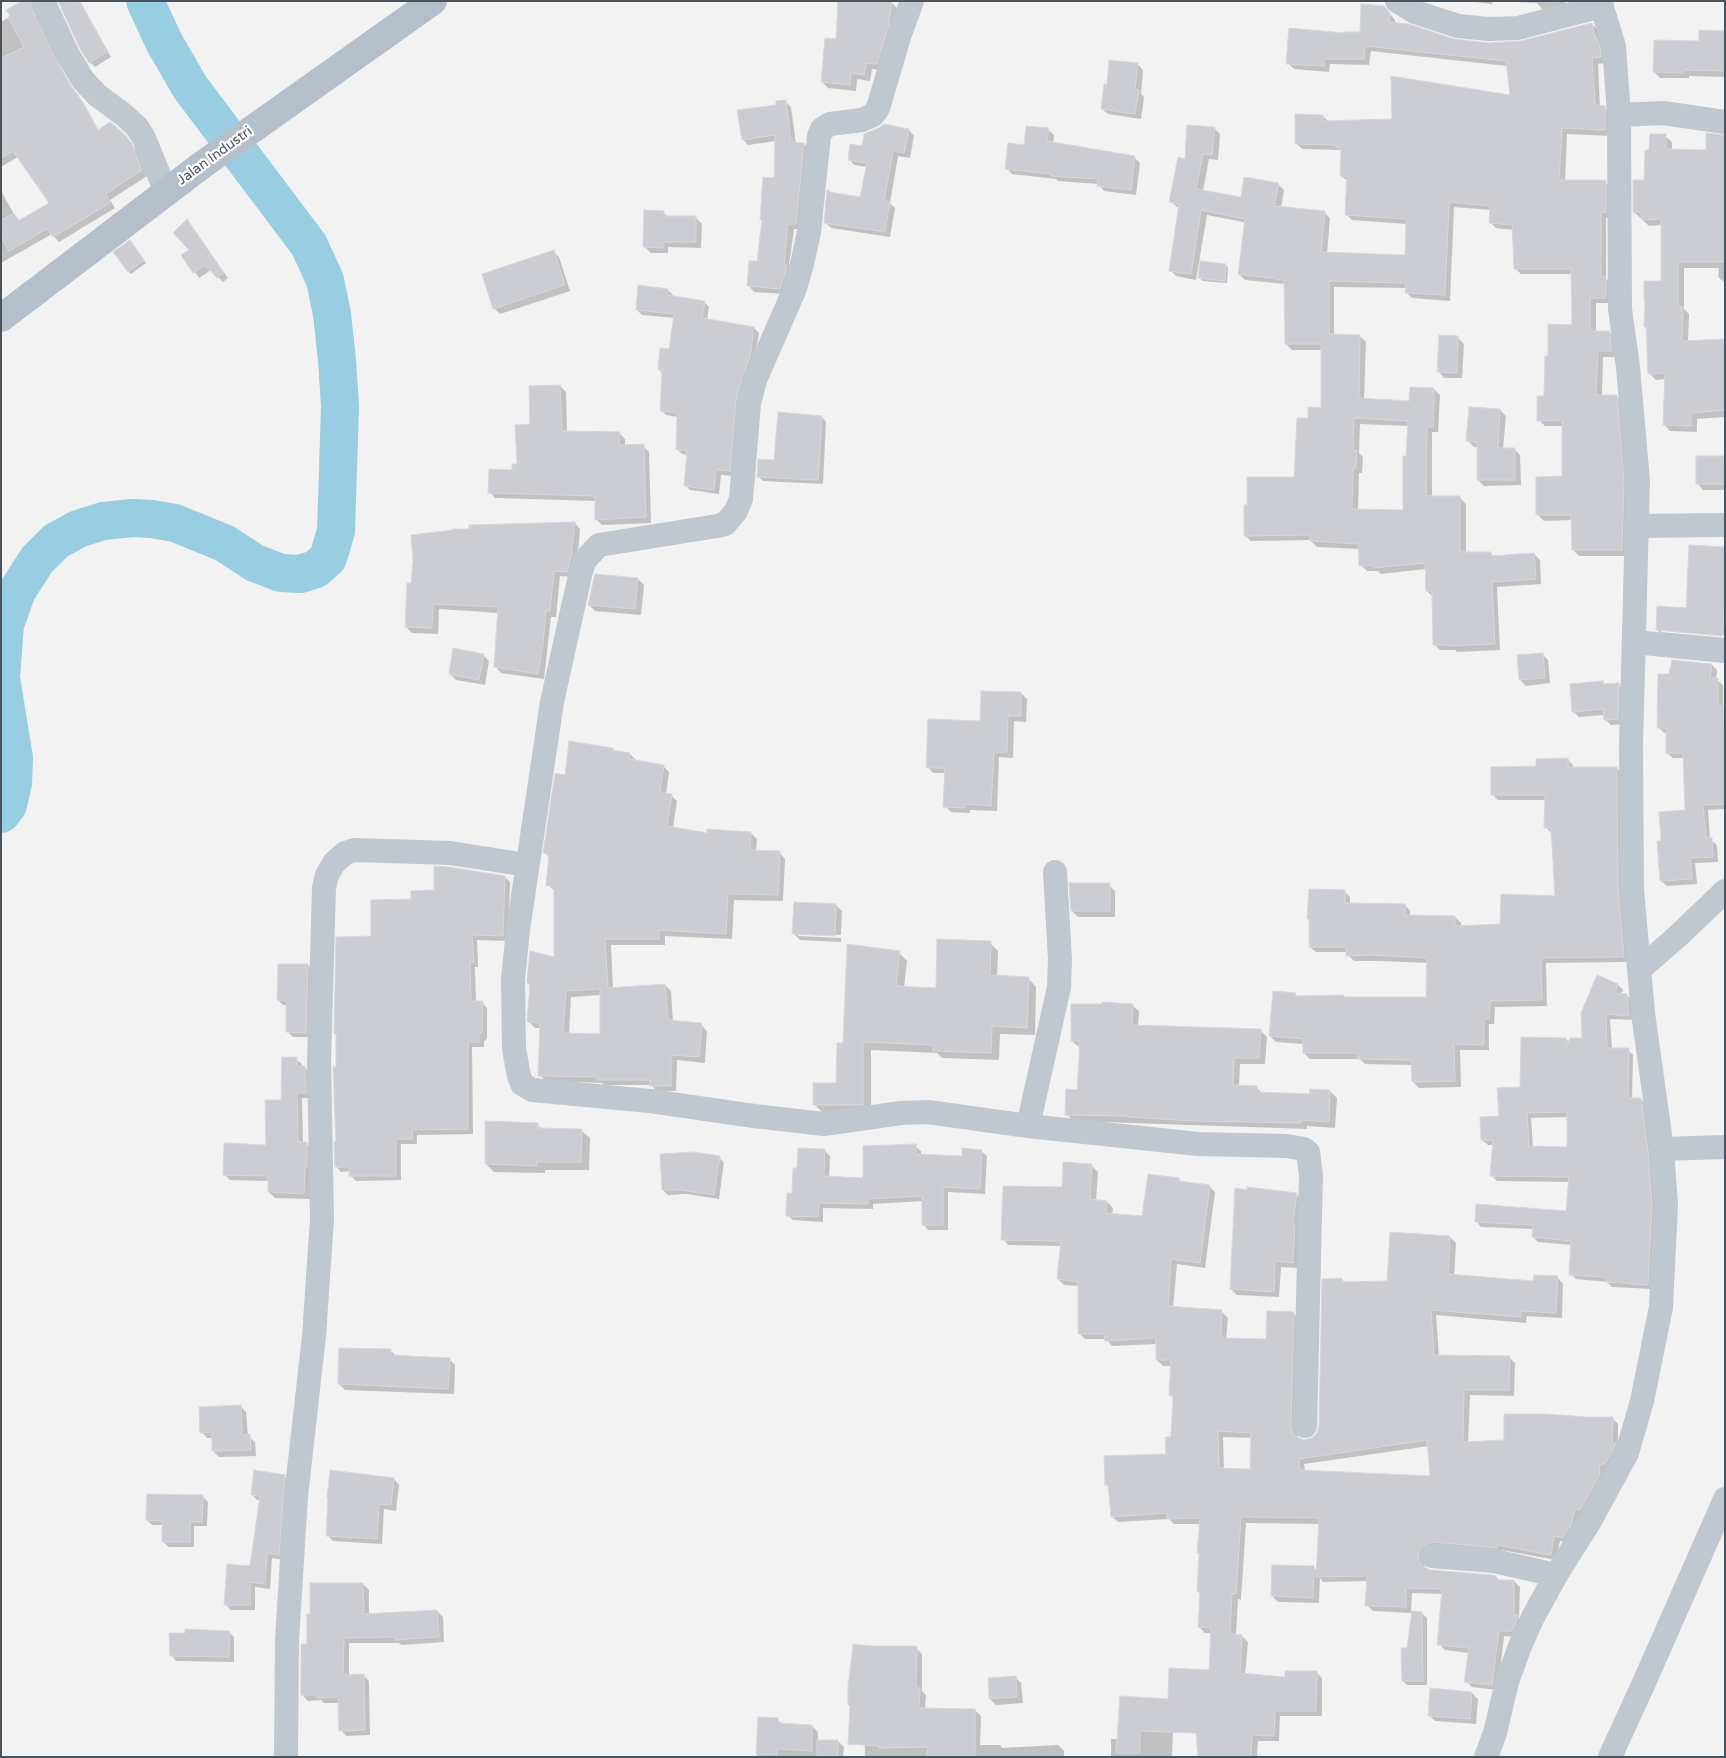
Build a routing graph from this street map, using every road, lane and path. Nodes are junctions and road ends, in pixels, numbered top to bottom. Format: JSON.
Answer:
{"nodes":[{"id":1,"x":43,"y":1,"type":"edge"},
{"id":2,"x":433,"y":1,"type":"edge"},
{"id":3,"x":912,"y":1,"type":"edge"},
{"id":4,"x":1397,"y":1,"type":"edge"},
{"id":5,"x":1601,"y":4,"type":"edge"},
{"id":6,"x":1619,"y":114,"type":"junction"},
{"id":7,"x":1725,"y":122,"type":"edge"},
{"id":8,"x":166,"y":192,"type":"junction"},
{"id":9,"x":1,"y":318,"type":"edge"},
{"id":10,"x":1725,"y":525,"type":"edge"},
{"id":11,"x":1638,"y":526,"type":"junction"},
{"id":12,"x":1634,"y":642,"type":"junction"},
{"id":13,"x":1725,"y":651,"type":"edge"},
{"id":14,"x":527,"y":865,"type":"junction"},
{"id":15,"x":1055,"y":872,"type":"dead end"},
{"id":16,"x":1725,"y":891,"type":"edge"},
{"id":17,"x":1639,"y":970,"type":"junction"},
{"id":18,"x":1028,"y":1126,"type":"junction"},
{"id":19,"x":1725,"y":1147,"type":"edge"},
{"id":20,"x":1662,"y":1149,"type":"junction"},
{"id":21,"x":1305,"y":1426,"type":"dead end"},
{"id":22,"x":1725,"y":1499,"type":"edge"},
{"id":23,"x":1432,"y":1556,"type":"dead end"},
{"id":24,"x":1556,"y":1575,"type":"junction"},
{"id":25,"x":286,"y":1757,"type":"edge"},
{"id":26,"x":1486,"y":1757,"type":"edge"},
{"id":27,"x":1610,"y":1757,"type":"edge"}],
"edges":[{"from":1,"to":8,"type":"street"},
{"from":2,"to":8,"type":"main road","name":"Jalan Industri"},
{"from":3,"to":14,"type":"street"},
{"from":4,"to":5,"type":"street"},
{"from":5,"to":6,"type":"street"},
{"from":6,"to":7,"type":"street"},
{"from":6,"to":11,"type":"street"},
{"from":8,"to":9,"type":"main road","name":"Jalan Industri"},
{"from":10,"to":11,"type":"street"},
{"from":11,"to":12,"type":"street"},
{"from":12,"to":13,"type":"street"},
{"from":12,"to":17,"type":"street"},
{"from":14,"to":18,"type":"street"},
{"from":14,"to":25,"type":"street"},
{"from":15,"to":18,"type":"street"},
{"from":16,"to":17,"type":"street"},
{"from":17,"to":20,"type":"street"},
{"from":18,"to":21,"type":"street"},
{"from":19,"to":20,"type":"street"},
{"from":20,"to":24,"type":"street"},
{"from":22,"to":27,"type":"street"},
{"from":23,"to":24,"type":"street"},
{"from":24,"to":26,"type":"street"}]}
